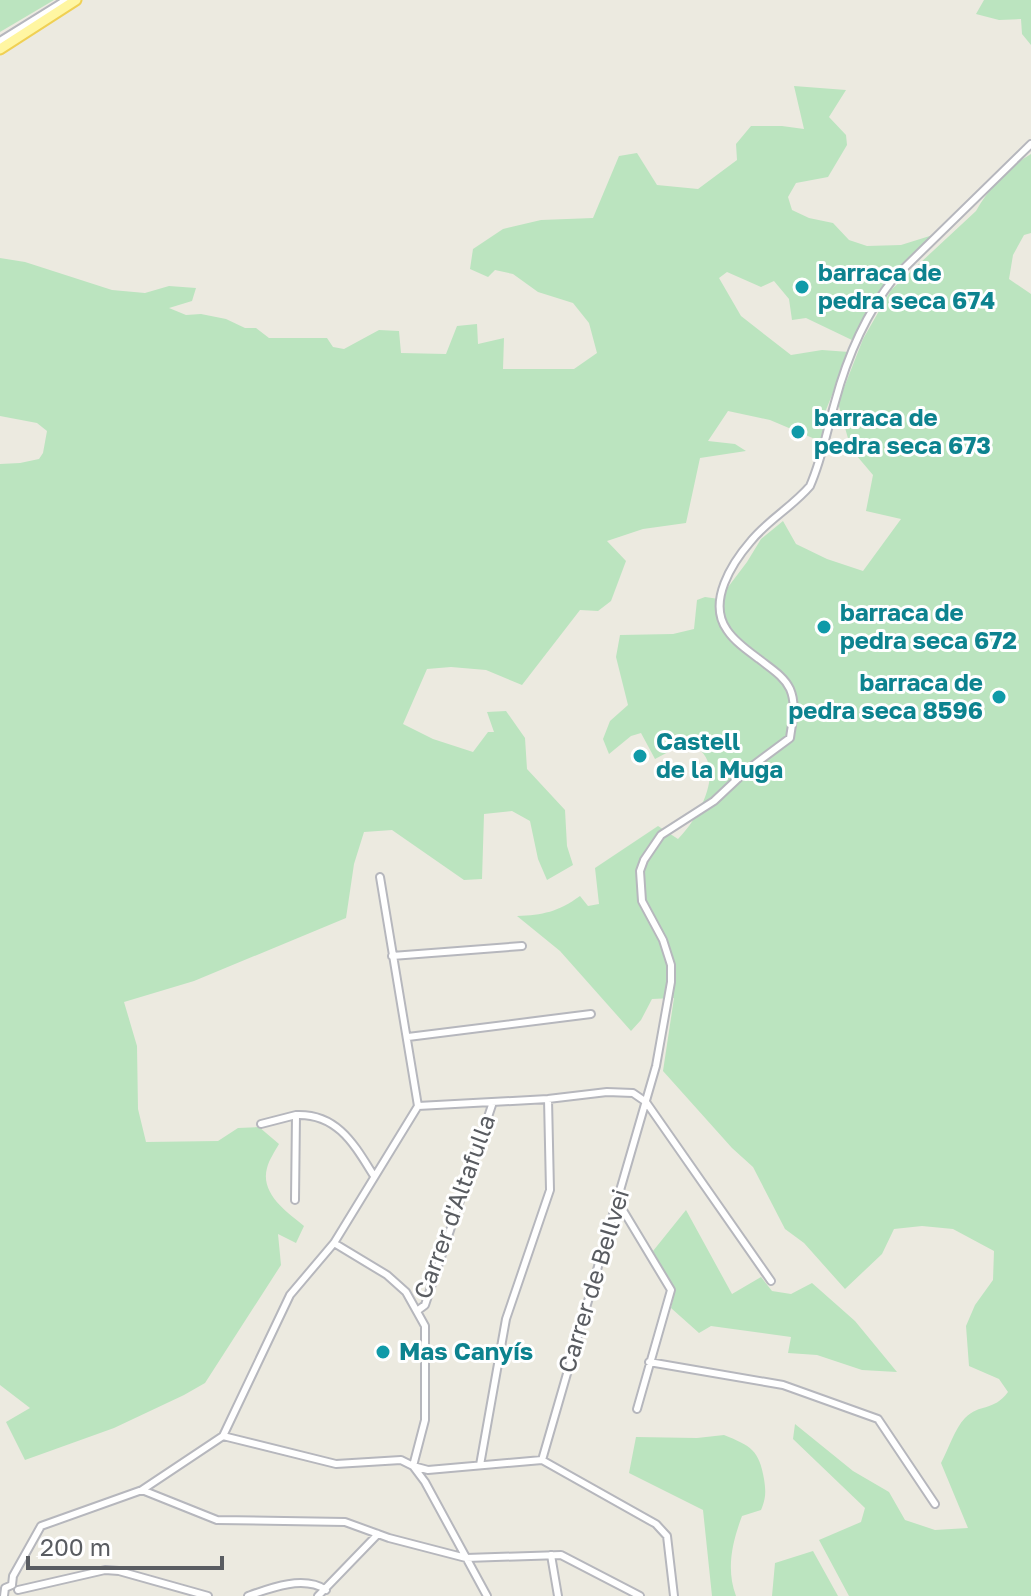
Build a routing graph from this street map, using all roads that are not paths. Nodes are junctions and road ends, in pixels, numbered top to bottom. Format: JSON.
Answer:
{"nodes":[{"id":1,"x":66,"y":0,"type":"edge"},
{"id":2,"x":76,"y":0,"type":"edge"},
{"id":3,"x":0,"y":41,"type":"edge"},
{"id":4,"x":0,"y":49,"type":"edge"},
{"id":5,"x":1031,"y":144,"type":"edge"},
{"id":6,"x":380,"y":877,"type":"dead end"},
{"id":7,"x":522,"y":946,"type":"dead end"},
{"id":8,"x":392,"y":956,"type":"junction"},
{"id":9,"x":591,"y":1014,"type":"dead end"},
{"id":10,"x":408,"y":1037,"type":"junction"},
{"id":11,"x":548,"y":1099,"type":"junction"},
{"id":12,"x":493,"y":1102,"type":"junction"},
{"id":13,"x":646,"y":1102,"type":"junction"},
{"id":14,"x":418,"y":1106,"type":"junction"},
{"id":15,"x":296,"y":1115,"type":"junction"},
{"id":16,"x":261,"y":1124,"type":"dead end"},
{"id":17,"x":374,"y":1176,"type":"junction"},
{"id":18,"x":295,"y":1200,"type":"dead end"},
{"id":19,"x":618,"y":1202,"type":"junction"},
{"id":20,"x":334,"y":1243,"type":"junction"},
{"id":21,"x":771,"y":1281,"type":"dead end"},
{"id":22,"x":417,"y":1311,"type":"junction"},
{"id":23,"x":649,"y":1362,"type":"junction"},
{"id":24,"x":637,"y":1409,"type":"dead end"},
{"id":25,"x":223,"y":1436,"type":"junction"},
{"id":26,"x":542,"y":1460,"type":"junction"},
{"id":27,"x":480,"y":1465,"type":"junction"},
{"id":28,"x":413,"y":1466,"type":"junction"},
{"id":29,"x":142,"y":1490,"type":"junction"},
{"id":30,"x":935,"y":1504,"type":"dead end"},
{"id":31,"x":378,"y":1534,"type":"junction"},
{"id":32,"x":551,"y":1555,"type":"junction"},
{"id":33,"x":466,"y":1558,"type":"junction"},
{"id":34,"x":326,"y":1590,"type":"junction"},
{"id":35,"x":16,"y":1591,"type":"edge"},
{"id":36,"x":4,"y":1596,"type":"edge"},
{"id":37,"x":208,"y":1596,"type":"edge"},
{"id":38,"x":248,"y":1596,"type":"edge"},
{"id":39,"x":318,"y":1596,"type":"edge"},
{"id":40,"x":487,"y":1596,"type":"edge"},
{"id":41,"x":558,"y":1596,"type":"edge"},
{"id":42,"x":640,"y":1596,"type":"edge"},
{"id":43,"x":674,"y":1596,"type":"edge"}],
"edges":[{"from":1,"to":3,"type":"street"},
{"from":2,"to":4,"type":"main road"},
{"from":5,"to":13,"type":"street","name":"Carrer de Bellvei"},
{"from":6,"to":8,"type":"street"},
{"from":7,"to":8,"type":"street"},
{"from":8,"to":10,"type":"street"},
{"from":9,"to":10,"type":"street"},
{"from":10,"to":14,"type":"street"},
{"from":11,"to":12,"type":"street"},
{"from":11,"to":13,"type":"street"},
{"from":11,"to":27,"type":"street"},
{"from":12,"to":14,"type":"street"},
{"from":12,"to":22,"type":"street","name":"Carrer d'Altafulla"},
{"from":13,"to":19,"type":"street","name":"Carrer de Bellvei"},
{"from":13,"to":21,"type":"street"},
{"from":14,"to":17,"type":"street"},
{"from":15,"to":16,"type":"street"},
{"from":15,"to":17,"type":"street"},
{"from":15,"to":18,"type":"street"},
{"from":17,"to":20,"type":"street"},
{"from":19,"to":23,"type":"street"},
{"from":19,"to":26,"type":"street","name":"Carrer de Bellvei"},
{"from":20,"to":22,"type":"street"},
{"from":20,"to":25,"type":"street"},
{"from":22,"to":28,"type":"street"},
{"from":23,"to":24,"type":"street"},
{"from":23,"to":30,"type":"street"},
{"from":25,"to":28,"type":"street"},
{"from":25,"to":29,"type":"street"},
{"from":26,"to":27,"type":"street"},
{"from":26,"to":43,"type":"street"},
{"from":27,"to":28,"type":"street"},
{"from":28,"to":33,"type":"street"},
{"from":29,"to":31,"type":"street"},
{"from":29,"to":35,"type":"street"},
{"from":31,"to":33,"type":"street"},
{"from":31,"to":34,"type":"street"},
{"from":32,"to":33,"type":"street"},
{"from":32,"to":41,"type":"street"},
{"from":32,"to":42,"type":"street"},
{"from":33,"to":40,"type":"street"},
{"from":34,"to":38,"type":"street"},
{"from":34,"to":39,"type":"street"},
{"from":35,"to":36,"type":"street"},
{"from":35,"to":37,"type":"street"}]}
